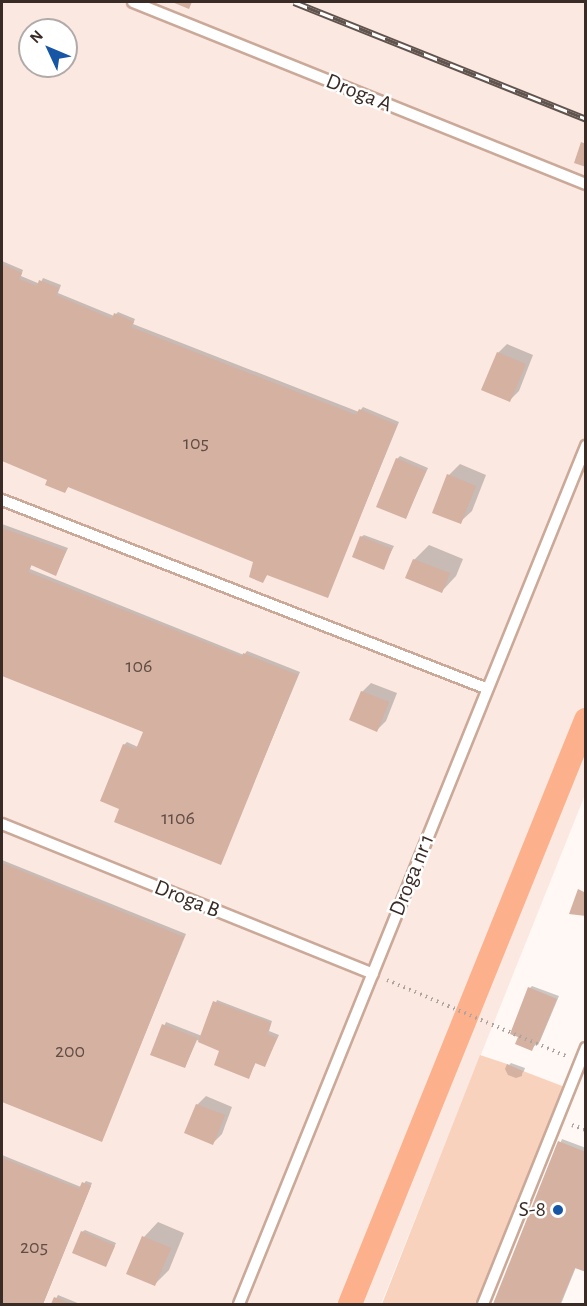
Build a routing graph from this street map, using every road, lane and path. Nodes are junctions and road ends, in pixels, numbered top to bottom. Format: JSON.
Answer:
{"nodes":[{"id":1,"x":133,"y":2,"type":"edge"},
{"id":2,"x":585,"y":184,"type":"edge"},
{"id":3,"x":585,"y":446,"type":"edge"},
{"id":4,"x":2,"y":500,"type":"edge"},
{"id":5,"x":488,"y":689,"type":"junction"},
{"id":6,"x":2,"y":824,"type":"edge"},
{"id":7,"x":373,"y":974,"type":"junction"},
{"id":8,"x":585,"y":1048,"type":"edge"},
{"id":9,"x":579,"y":1062,"type":"junction"},
{"id":10,"x":239,"y":1305,"type":"edge"},
{"id":11,"x":483,"y":1305,"type":"edge"}],
"edges":[{"from":1,"to":2,"type":"lane","name":"Droga A"},
{"from":3,"to":5,"type":"lane","name":"Droga nr 1"},
{"from":4,"to":5,"type":"lane"},
{"from":5,"to":7,"type":"lane","name":"Droga nr 1"},
{"from":6,"to":7,"type":"lane","name":"Droga B"},
{"from":7,"to":9,"type":"path"},
{"from":7,"to":10,"type":"lane","name":"Droga nr 1"},
{"from":8,"to":9,"type":"lane"},
{"from":9,"to":11,"type":"lane"}]}
